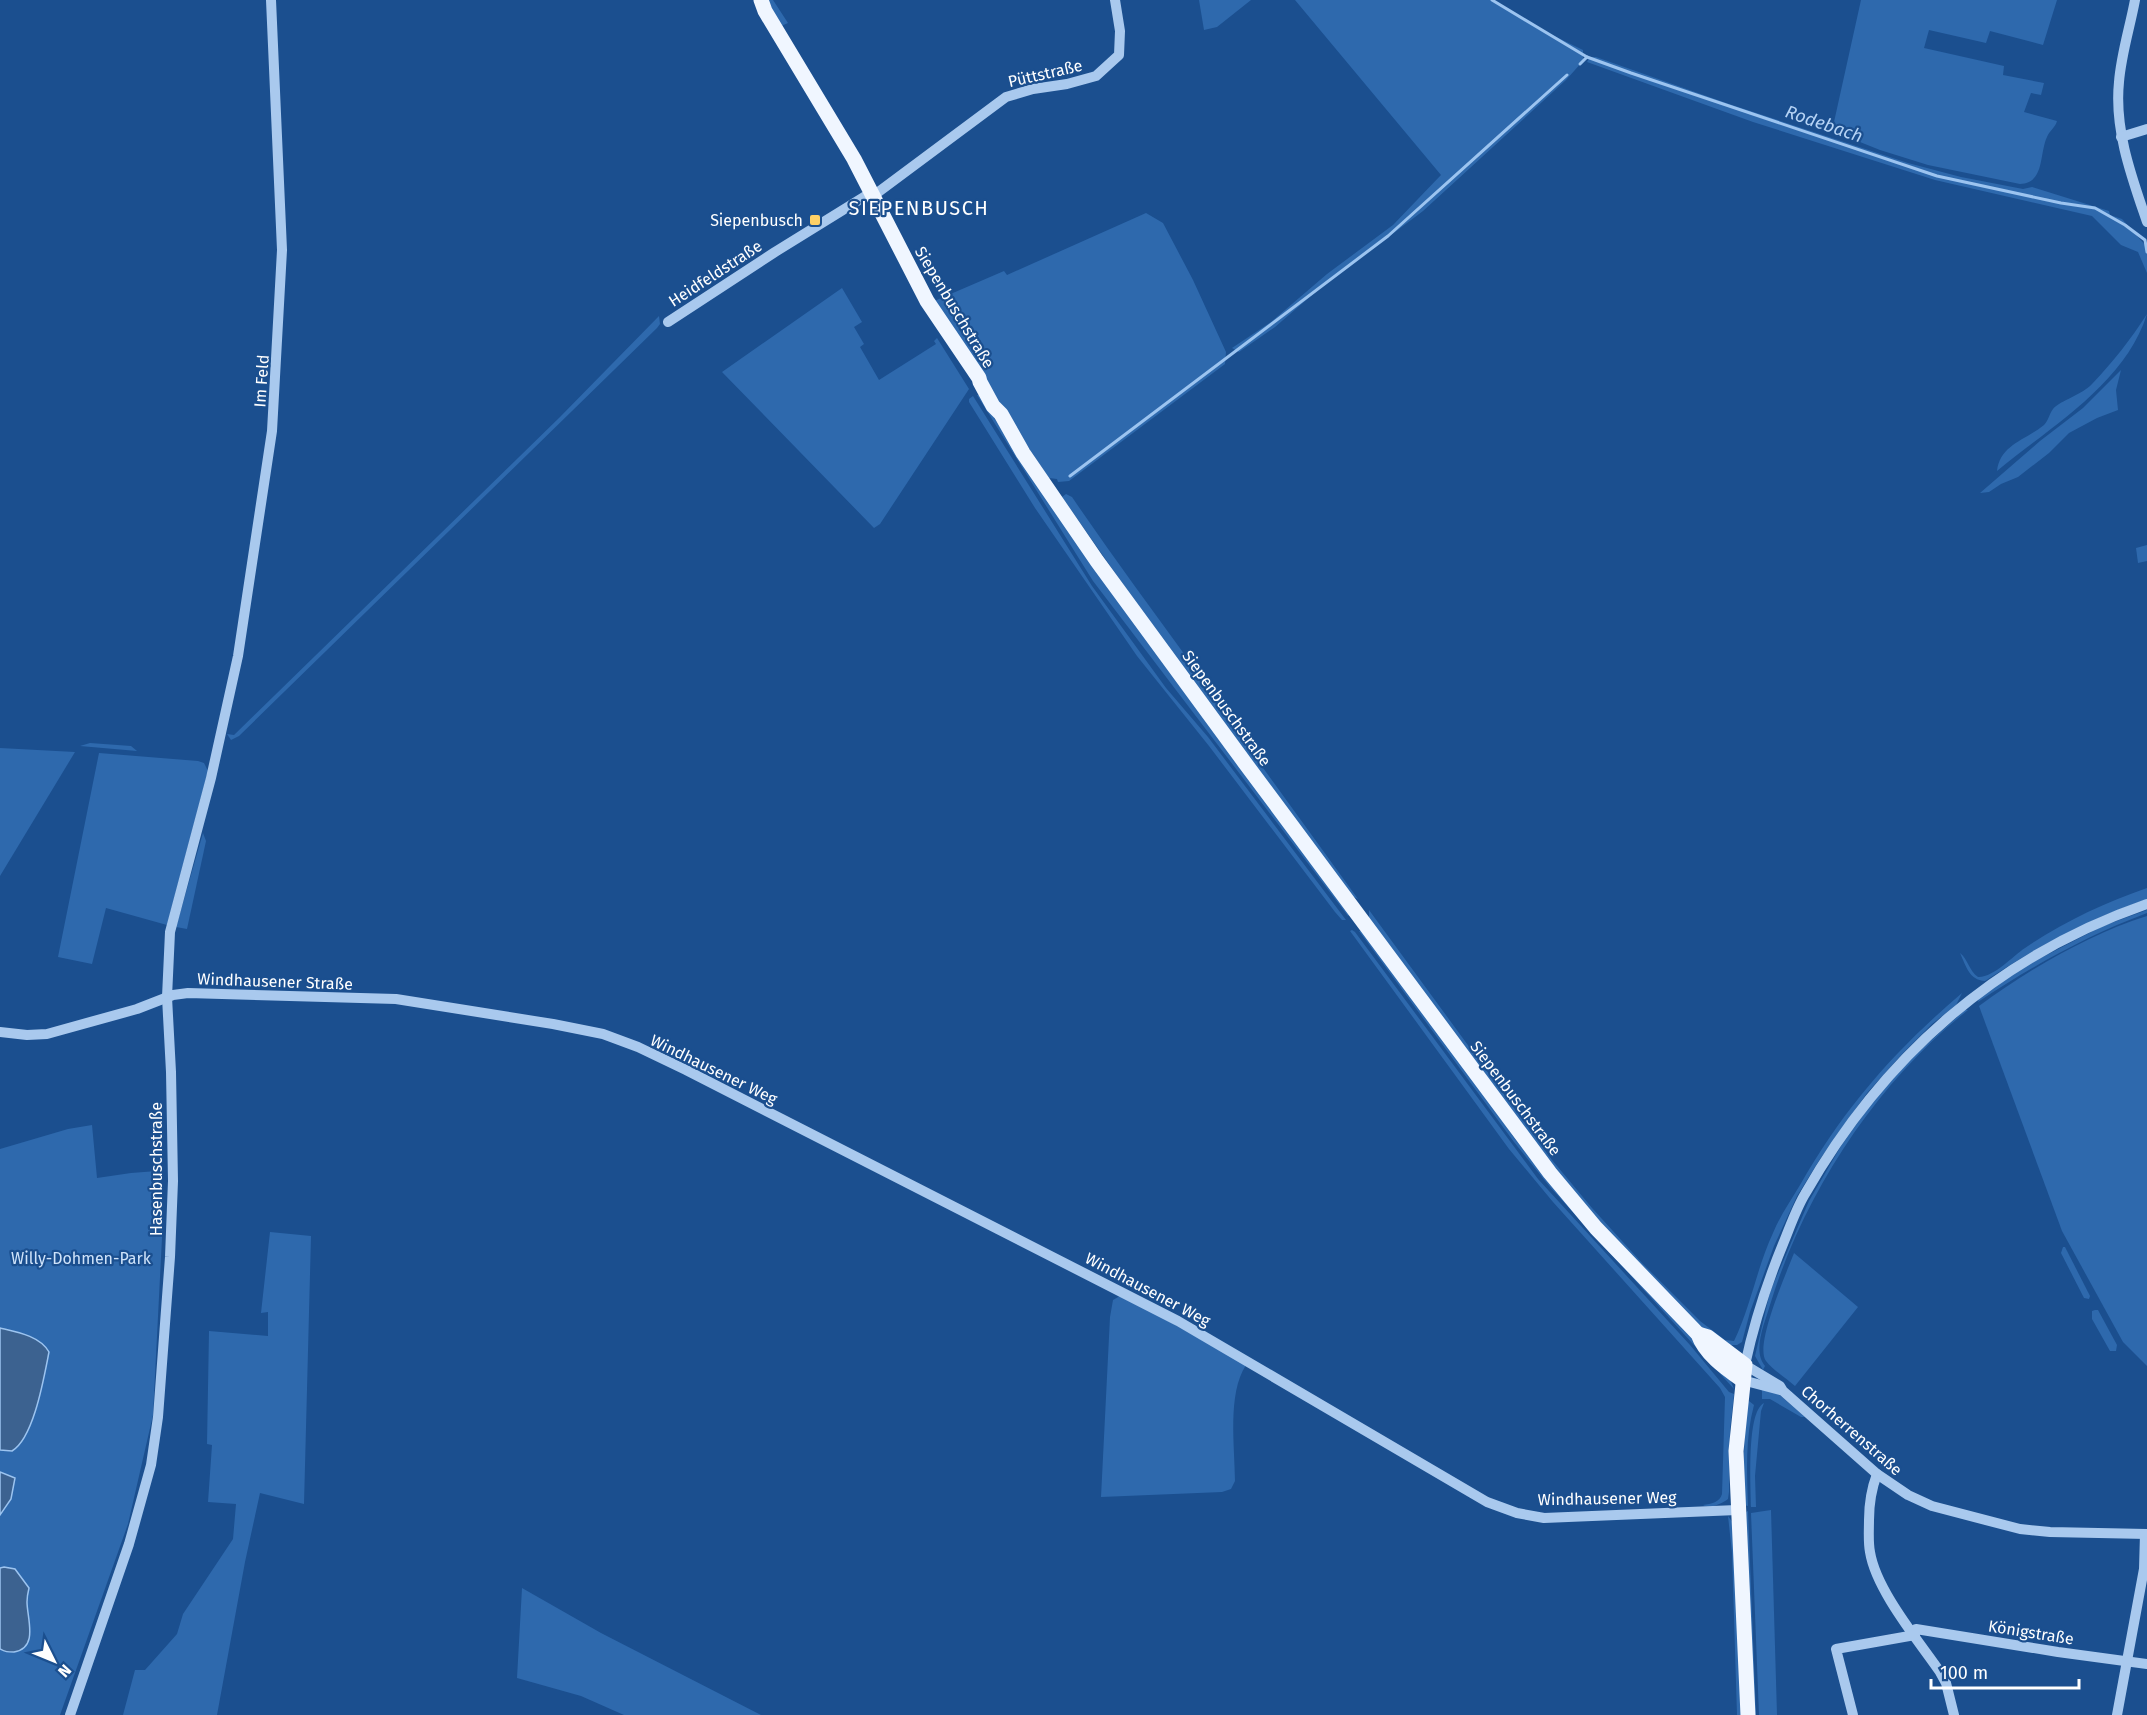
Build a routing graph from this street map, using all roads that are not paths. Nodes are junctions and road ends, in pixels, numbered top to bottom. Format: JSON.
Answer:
{"nodes":[{"id":1,"x":271,"y":0,"type":"edge"},
{"id":2,"x":761,"y":0,"type":"edge"},
{"id":3,"x":1115,"y":0,"type":"edge"},
{"id":4,"x":2135,"y":0,"type":"edge"},
{"id":5,"x":2147,"y":129,"type":"edge"},
{"id":6,"x":2121,"y":137,"type":"junction"},
{"id":7,"x":872,"y":194,"type":"junction"},
{"id":8,"x":2147,"y":222,"type":"edge"},
{"id":9,"x":668,"y":322,"type":"dead end"},
{"id":10,"x":216,"y":759,"type":"joint"},
{"id":11,"x":2147,"y":904,"type":"edge"},
{"id":12,"x":167,"y":998,"type":"junction"},
{"id":13,"x":553,"y":1024,"type":"joint"},
{"id":14,"x":0,"y":1032,"type":"edge"},
{"id":15,"x":1743,"y":1372,"type":"junction"},
{"id":16,"x":1877,"y":1474,"type":"junction"},
{"id":17,"x":1737,"y":1510,"type":"junction"},
{"id":18,"x":2146,"y":1534,"type":"edge"},
{"id":19,"x":1913,"y":1633,"type":"junction"},
{"id":20,"x":2126,"y":1660,"type":"junction"},
{"id":21,"x":2147,"y":1664,"type":"edge"},
{"id":22,"x":70,"y":1715,"type":"edge"},
{"id":23,"x":1748,"y":1715,"type":"edge"},
{"id":24,"x":1853,"y":1715,"type":"edge"},
{"id":25,"x":1954,"y":1715,"type":"edge"},
{"id":26,"x":2117,"y":1715,"type":"edge"}],
"edges":[{"from":1,"to":10,"type":"street","name":"Im Feld"},
{"from":2,"to":7,"type":"main road","name":"Siepenbuschstraße"},
{"from":3,"to":7,"type":"street","name":"Püttstraße"},
{"from":4,"to":6,"type":"street"},
{"from":5,"to":6,"type":"street"},
{"from":6,"to":8,"type":"street"},
{"from":7,"to":9,"type":"street","name":"Heidfeldstraße"},
{"from":7,"to":15,"type":"main road","name":"Siepenbuschstraße"},
{"from":10,"to":12,"type":"street","name":"Hasenbuschstraße"},
{"from":11,"to":15,"type":"street"},
{"from":12,"to":13,"type":"street","name":"Windhausener Straße"},
{"from":12,"to":14,"type":"street","name":"Windhausener Straße"},
{"from":12,"to":22,"type":"street","name":"Hasenbuschstraße"},
{"from":13,"to":17,"type":"street","name":"Windhausener Weg"},
{"from":15,"to":16,"type":"street","name":"Chorherrenstraße"},
{"from":15,"to":17,"type":"main road"},
{"from":16,"to":18,"type":"street","name":"Chorherrenstraße"},
{"from":16,"to":19,"type":"street"},
{"from":17,"to":23,"type":"main road"},
{"from":18,"to":20,"type":"street"},
{"from":19,"to":20,"type":"street","name":"Königstraße"},
{"from":19,"to":24,"type":"street","name":"Königstraße"},
{"from":19,"to":25,"type":"street"},
{"from":20,"to":21,"type":"street","name":"Königstraße"},
{"from":20,"to":26,"type":"street"}]}
